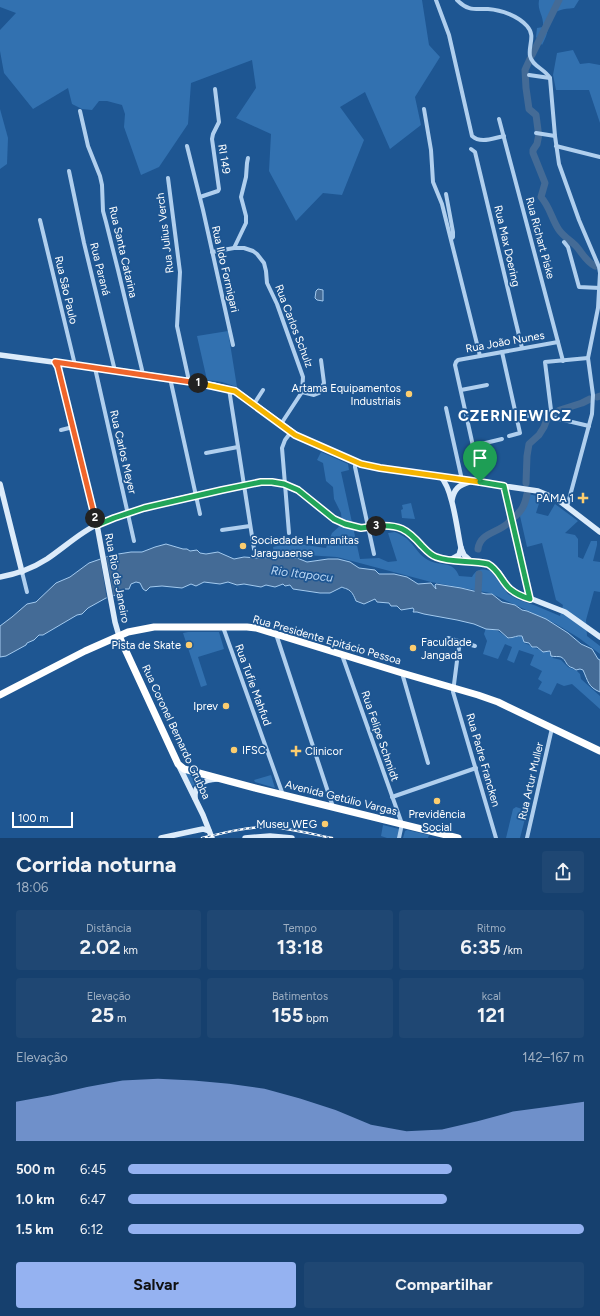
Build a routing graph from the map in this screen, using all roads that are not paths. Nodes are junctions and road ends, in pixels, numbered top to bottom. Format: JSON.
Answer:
{"nodes":[{"id":1,"x":436,"y":0,"type":"edge"},
{"id":2,"x":457,"y":0,"type":"edge"},
{"id":3,"x":529,"y":75,"type":"dead end"},
{"id":4,"x":550,"y":78,"type":"junction"},
{"id":5,"x":215,"y":89,"type":"dead end"},
{"id":6,"x":424,"y":109,"type":"dead end"},
{"id":7,"x":80,"y":111,"type":"dead end"},
{"id":8,"x":499,"y":119,"type":"dead end"},
{"id":9,"x":536,"y":133,"type":"dead end"},
{"id":10,"x":504,"y":136,"type":"junction"},
{"id":11,"x":555,"y":136,"type":"junction"},
{"id":12,"x":187,"y":146,"type":"dead end"},
{"id":13,"x":556,"y":146,"type":"junction"},
{"id":14,"x":471,"y":150,"type":"dead end"},
{"id":15,"x":600,"y":156,"type":"edge"},
{"id":16,"x":248,"y":158,"type":"dead end"},
{"id":17,"x":69,"y":171,"type":"dead end"},
{"id":18,"x":168,"y":178,"type":"dead end"},
{"id":19,"x":446,"y":194,"type":"dead end"},
{"id":20,"x":200,"y":197,"type":"junction"},
{"id":21,"x":40,"y":220,"type":"dead end"},
{"id":22,"x":451,"y":238,"type":"junction"},
{"id":23,"x":564,"y":242,"type":"dead end"},
{"id":24,"x":234,"y":248,"type":"junction"},
{"id":25,"x":212,"y":252,"type":"junction"},
{"id":26,"x":600,"y":267,"type":"edge"},
{"id":27,"x":600,"y":288,"type":"edge"},
{"id":28,"x":558,"y":342,"type":"junction"},
{"id":29,"x":233,"y":345,"type":"dead end"},
{"id":30,"x":522,"y":348,"type":"junction"},
{"id":31,"x":502,"y":352,"type":"junction"},
{"id":32,"x":0,"y":355,"type":"edge"},
{"id":33,"x":480,"y":356,"type":"junction"},
{"id":34,"x":588,"y":358,"type":"junction"},
{"id":35,"x":321,"y":360,"type":"dead end"},
{"id":36,"x":563,"y":361,"type":"junction"},
{"id":37,"x":55,"y":362,"type":"junction"},
{"id":38,"x":74,"y":365,"type":"junction"},
{"id":39,"x":95,"y":368,"type":"junction"},
{"id":40,"x":115,"y":370,"type":"junction"},
{"id":41,"x":143,"y":374,"type":"junction"},
{"id":42,"x":170,"y":378,"type":"junction"},
{"id":43,"x":188,"y":381,"type":"junction"},
{"id":44,"x":487,"y":385,"type":"dead end"},
{"id":45,"x":230,"y":389,"type":"junction"},
{"id":46,"x":263,"y":390,"type":"dead end"},
{"id":47,"x":460,"y":390,"type":"junction"},
{"id":48,"x":302,"y":392,"type":"junction"},
{"id":49,"x":254,"y":404,"type":"junction"},
{"id":50,"x":446,"y":408,"type":"dead end"},
{"id":51,"x":516,"y":418,"type":"junction"},
{"id":52,"x":555,"y":418,"type":"dead end"},
{"id":53,"x":281,"y":424,"type":"junction"},
{"id":54,"x":589,"y":426,"type":"junction"},
{"id":55,"x":73,"y":428,"type":"junction"},
{"id":56,"x":61,"y":430,"type":"dead end"},
{"id":57,"x":291,"y":432,"type":"junction"},
{"id":58,"x":509,"y":436,"type":"dead end"},
{"id":59,"x":502,"y":439,"type":"dead end"},
{"id":60,"x":473,"y":446,"type":"junction"},
{"id":61,"x":238,"y":447,"type":"junction"},
{"id":62,"x":206,"y":453,"type":"dead end"},
{"id":63,"x":356,"y":462,"type":"junction"},
{"id":64,"x":440,"y":477,"type":"junction"},
{"id":65,"x":462,"y":480,"type":"junction"},
{"id":66,"x":472,"y":481,"type":"junction"},
{"id":67,"x":480,"y":482,"type":"junction"},
{"id":68,"x":0,"y":484,"type":"edge"},
{"id":69,"x":284,"y":484,"type":"junction"},
{"id":70,"x":244,"y":486,"type":"junction"},
{"id":71,"x":504,"y":486,"type":"junction"},
{"id":72,"x":196,"y":496,"type":"junction"},
{"id":73,"x":452,"y":502,"type":"junction"},
{"id":74,"x":567,"y":507,"type":"junction"},
{"id":75,"x":128,"y":513,"type":"junction"},
{"id":76,"x":200,"y":514,"type":"dead end"},
{"id":77,"x":97,"y":525,"type":"junction"},
{"id":78,"x":250,"y":526,"type":"junction"},
{"id":79,"x":368,"y":527,"type":"junction"},
{"id":80,"x":222,"y":530,"type":"dead end"},
{"id":81,"x":85,"y":532,"type":"junction"},
{"id":82,"x":600,"y":532,"type":"edge"},
{"id":83,"x":289,"y":533,"type":"dead end"},
{"id":84,"x":99,"y":537,"type":"junction"},
{"id":85,"x":134,"y":540,"type":"dead end"},
{"id":86,"x":461,"y":548,"type":"junction"},
{"id":87,"x":254,"y":549,"type":"dead end"},
{"id":88,"x":374,"y":554,"type":"dead end"},
{"id":89,"x":449,"y":560,"type":"junction"},
{"id":90,"x":472,"y":562,"type":"junction"},
{"id":91,"x":22,"y":570,"type":"junction"},
{"id":92,"x":0,"y":578,"type":"edge"},
{"id":93,"x":27,"y":592,"type":"dead end"},
{"id":94,"x":530,"y":599,"type":"junction"},
{"id":95,"x":223,"y":627,"type":"junction"},
{"id":96,"x":276,"y":634,"type":"junction"},
{"id":97,"x":119,"y":636,"type":"junction"},
{"id":98,"x":600,"y":637,"type":"edge"},
{"id":99,"x":448,"y":638,"type":"dead end"},
{"id":100,"x":460,"y":642,"type":"junction"},
{"id":101,"x":475,"y":646,"type":"dead end"},
{"id":102,"x":342,"y":654,"type":"junction"},
{"id":103,"x":402,"y":673,"type":"junction"},
{"id":104,"x":454,"y":688,"type":"junction"},
{"id":105,"x":0,"y":695,"type":"edge"},
{"id":106,"x":552,"y":728,"type":"junction"},
{"id":107,"x":600,"y":751,"type":"edge"},
{"id":108,"x":428,"y":763,"type":"dead end"},
{"id":109,"x":178,"y":764,"type":"junction"},
{"id":110,"x":476,"y":768,"type":"junction"},
{"id":111,"x":218,"y":779,"type":"junction"},
{"id":112,"x":188,"y":786,"type":"junction"},
{"id":113,"x":197,"y":787,"type":"junction"},
{"id":114,"x":283,"y":795,"type":"junction"},
{"id":115,"x":392,"y":797,"type":"junction"},
{"id":116,"x":195,"y":800,"type":"junction"},
{"id":117,"x":333,"y":807,"type":"junction"},
{"id":118,"x":203,"y":815,"type":"junction"},
{"id":119,"x":402,"y":824,"type":"junction"},
{"id":120,"x":195,"y":830,"type":"junction"},
{"id":121,"x":211,"y":836,"type":"edge"},
{"id":122,"x":161,"y":838,"type":"edge"},
{"id":123,"x":245,"y":838,"type":"edge"},
{"id":124,"x":292,"y":838,"type":"edge"},
{"id":125,"x":399,"y":838,"type":"edge"},
{"id":126,"x":458,"y":838,"type":"edge"},
{"id":127,"x":496,"y":838,"type":"edge"},
{"id":128,"x":527,"y":838,"type":"edge"}],
"edges":[{"from":1,"to":10,"type":"street"},
{"from":2,"to":4,"type":"street"},
{"from":3,"to":4,"type":"street"},
{"from":4,"to":11,"type":"street"},
{"from":5,"to":20,"type":"street","name":"RI 149"},
{"from":6,"to":22,"type":"street"},
{"from":7,"to":41,"type":"street","name":"Rua Santa Catarina"},
{"from":8,"to":10,"type":"street","name":"Rua Richart Piske"},
{"from":9,"to":11,"type":"street"},
{"from":10,"to":28,"type":"street","name":"Rua Richart Piske"},
{"from":11,"to":13,"type":"street"},
{"from":12,"to":20,"type":"street","name":"Rua Ildo Formigari"},
{"from":13,"to":15,"type":"street"},
{"from":13,"to":26,"type":"street"},
{"from":14,"to":30,"type":"street","name":"Rua Max Doering"},
{"from":16,"to":24,"type":"street"},
{"from":17,"to":40,"type":"street","name":"Rua Paraná"},
{"from":18,"to":43,"type":"street","name":"Rua Julius Verch"},
{"from":19,"to":22,"type":"street"},
{"from":20,"to":25,"type":"street","name":"Rua Ildo Formigari"},
{"from":21,"to":38,"type":"street","name":"Rua São Paulo"},
{"from":22,"to":33,"type":"street"},
{"from":23,"to":27,"type":"street"},
{"from":24,"to":25,"type":"street","name":"Rua Carlos Schulz"},
{"from":24,"to":48,"type":"street","name":"Rua Carlos Schulz"},
{"from":25,"to":29,"type":"street","name":"Rua Ildo Formigari"},
{"from":26,"to":27,"type":"street"},
{"from":27,"to":34,"type":"street"},
{"from":28,"to":30,"type":"street","name":"Rua João Nunes"},
{"from":28,"to":36,"type":"street","name":"Rua Richart Piske"},
{"from":30,"to":31,"type":"street","name":"Rua João Nunes"},
{"from":31,"to":33,"type":"street","name":"Rua João Nunes"},
{"from":31,"to":51,"type":"street"},
{"from":32,"to":37,"type":"main road"},
{"from":33,"to":47,"type":"street","name":"Rua João Nunes"},
{"from":34,"to":36,"type":"street"},
{"from":34,"to":54,"type":"street"},
{"from":35,"to":48,"type":"street"},
{"from":36,"to":51,"type":"street"},
{"from":37,"to":38,"type":"main road"},
{"from":37,"to":55,"type":"main road","name":"Rua Rio de Janeiro"},
{"from":38,"to":39,"type":"main road"},
{"from":39,"to":40,"type":"main road"},
{"from":39,"to":75,"type":"street","name":"Rua Carlos Meyer"},
{"from":40,"to":41,"type":"main road"},
{"from":41,"to":42,"type":"main road"},
{"from":42,"to":43,"type":"main road"},
{"from":42,"to":72,"type":"street"},
{"from":43,"to":45,"type":"main road"},
{"from":44,"to":47,"type":"street"},
{"from":45,"to":49,"type":"main road"},
{"from":45,"to":61,"type":"street"},
{"from":46,"to":49,"type":"street"},
{"from":47,"to":60,"type":"street"},
{"from":48,"to":53,"type":"street"},
{"from":49,"to":53,"type":"main road"},
{"from":50,"to":65,"type":"street"},
{"from":51,"to":58,"type":"street"},
{"from":52,"to":54,"type":"street"},
{"from":53,"to":57,"type":"main road"},
{"from":54,"to":74,"type":"street"},
{"from":55,"to":56,"type":"street"},
{"from":55,"to":77,"type":"main road","name":"Rua Rio de Janeiro"},
{"from":57,"to":63,"type":"main road"},
{"from":57,"to":69,"type":"street"},
{"from":59,"to":60,"type":"street"},
{"from":60,"to":67,"type":"street"},
{"from":61,"to":62,"type":"street"},
{"from":61,"to":70,"type":"street"},
{"from":63,"to":64,"type":"main road"},
{"from":63,"to":79,"type":"street"},
{"from":64,"to":65,"type":"main road"},
{"from":64,"to":73,"type":"main road"},
{"from":65,"to":66,"type":"main road"},
{"from":66,"to":67,"type":"main road"},
{"from":66,"to":73,"type":"main road"},
{"from":67,"to":71,"type":"main road"},
{"from":68,"to":91,"type":"main road"},
{"from":69,"to":70,"type":"main road"},
{"from":69,"to":79,"type":"main road"},
{"from":69,"to":83,"type":"street"},
{"from":70,"to":72,"type":"main road"},
{"from":70,"to":78,"type":"street"},
{"from":71,"to":74,"type":"main road"},
{"from":71,"to":94,"type":"street"},
{"from":72,"to":75,"type":"main road"},
{"from":72,"to":76,"type":"street"},
{"from":73,"to":86,"type":"main road"},
{"from":74,"to":82,"type":"main road"},
{"from":75,"to":77,"type":"main road"},
{"from":75,"to":85,"type":"street","name":"Rua Carlos Meyer"},
{"from":77,"to":81,"type":"main road"},
{"from":77,"to":84,"type":"main road","name":"Rua Rio de Janeiro"},
{"from":78,"to":80,"type":"street"},
{"from":78,"to":87,"type":"street"},
{"from":79,"to":88,"type":"street"},
{"from":79,"to":89,"type":"main road"},
{"from":81,"to":84,"type":"main road"},
{"from":81,"to":91,"type":"main road"},
{"from":84,"to":97,"type":"main road","name":"Rua Rio de Janeiro"},
{"from":86,"to":89,"type":"main road"},
{"from":86,"to":90,"type":"main road"},
{"from":89,"to":90,"type":"main road"},
{"from":90,"to":94,"type":"main road"},
{"from":91,"to":92,"type":"main road"},
{"from":91,"to":93,"type":"street"},
{"from":94,"to":98,"type":"main road"},
{"from":95,"to":96,"type":"highway","name":"Rua Presidente Epitácio Pessoa"},
{"from":95,"to":97,"type":"highway","name":"Rua Presidente Epitácio Pessoa"},
{"from":95,"to":114,"type":"street","name":"Rua Tufie Mahfud"},
{"from":96,"to":102,"type":"highway","name":"Rua Presidente Epitácio Pessoa"},
{"from":96,"to":117,"type":"street"},
{"from":97,"to":105,"type":"highway","name":"Rua Presidente Epitácio Pessoa"},
{"from":97,"to":109,"type":"highway","name":"Rua Coronel Bernardo Grubba"},
{"from":99,"to":100,"type":"street"},
{"from":100,"to":101,"type":"street"},
{"from":100,"to":104,"type":"street","name":"Rua Padre Francken"},
{"from":102,"to":103,"type":"highway","name":"Rua Presidente Epitácio Pessoa"},
{"from":102,"to":115,"type":"street","name":"Rua Felipe Schmidt"},
{"from":103,"to":104,"type":"highway","name":"Rua Presidente Epitácio Pessoa"},
{"from":103,"to":108,"type":"street"},
{"from":104,"to":106,"type":"highway","name":"Rua Presidente Epitácio Pessoa"},
{"from":104,"to":110,"type":"street","name":"Rua Padre Francken"},
{"from":106,"to":107,"type":"highway","name":"Rua Presidente Epitácio Pessoa"},
{"from":106,"to":128,"type":"street","name":"Rua Artur Muller"},
{"from":109,"to":111,"type":"highway","name":"Avenida Getúlio Vargas"},
{"from":109,"to":112,"type":"main road","name":"Rua Coronel Bernardo Grubba"},
{"from":110,"to":115,"type":"street"},
{"from":110,"to":127,"type":"street","name":"Rua Padre Francken"},
{"from":111,"to":113,"type":"main road"},
{"from":111,"to":114,"type":"highway","name":"Avenida Getúlio Vargas"},
{"from":112,"to":113,"type":"main road"},
{"from":112,"to":116,"type":"main road","name":"Rua Coronel Bernardo Grubba"},
{"from":113,"to":116,"type":"main road"},
{"from":114,"to":117,"type":"highway","name":"Avenida Getúlio Vargas"},
{"from":115,"to":119,"type":"street","name":"Rua Felipe Schmidt"},
{"from":116,"to":118,"type":"main road","name":"Rua Coronel Bernardo Grubba"},
{"from":117,"to":119,"type":"highway","name":"Avenida Getúlio Vargas"},
{"from":118,"to":120,"type":"main road"},
{"from":118,"to":121,"type":"main road","name":"Rua Coronel Bernardo Grubba"},
{"from":119,"to":125,"type":"street"},
{"from":119,"to":126,"type":"highway","name":"Avenida Getúlio Vargas"},
{"from":120,"to":121,"type":"main road"},
{"from":120,"to":122,"type":"main road"},
{"from":123,"to":124,"type":"main road"}]}
